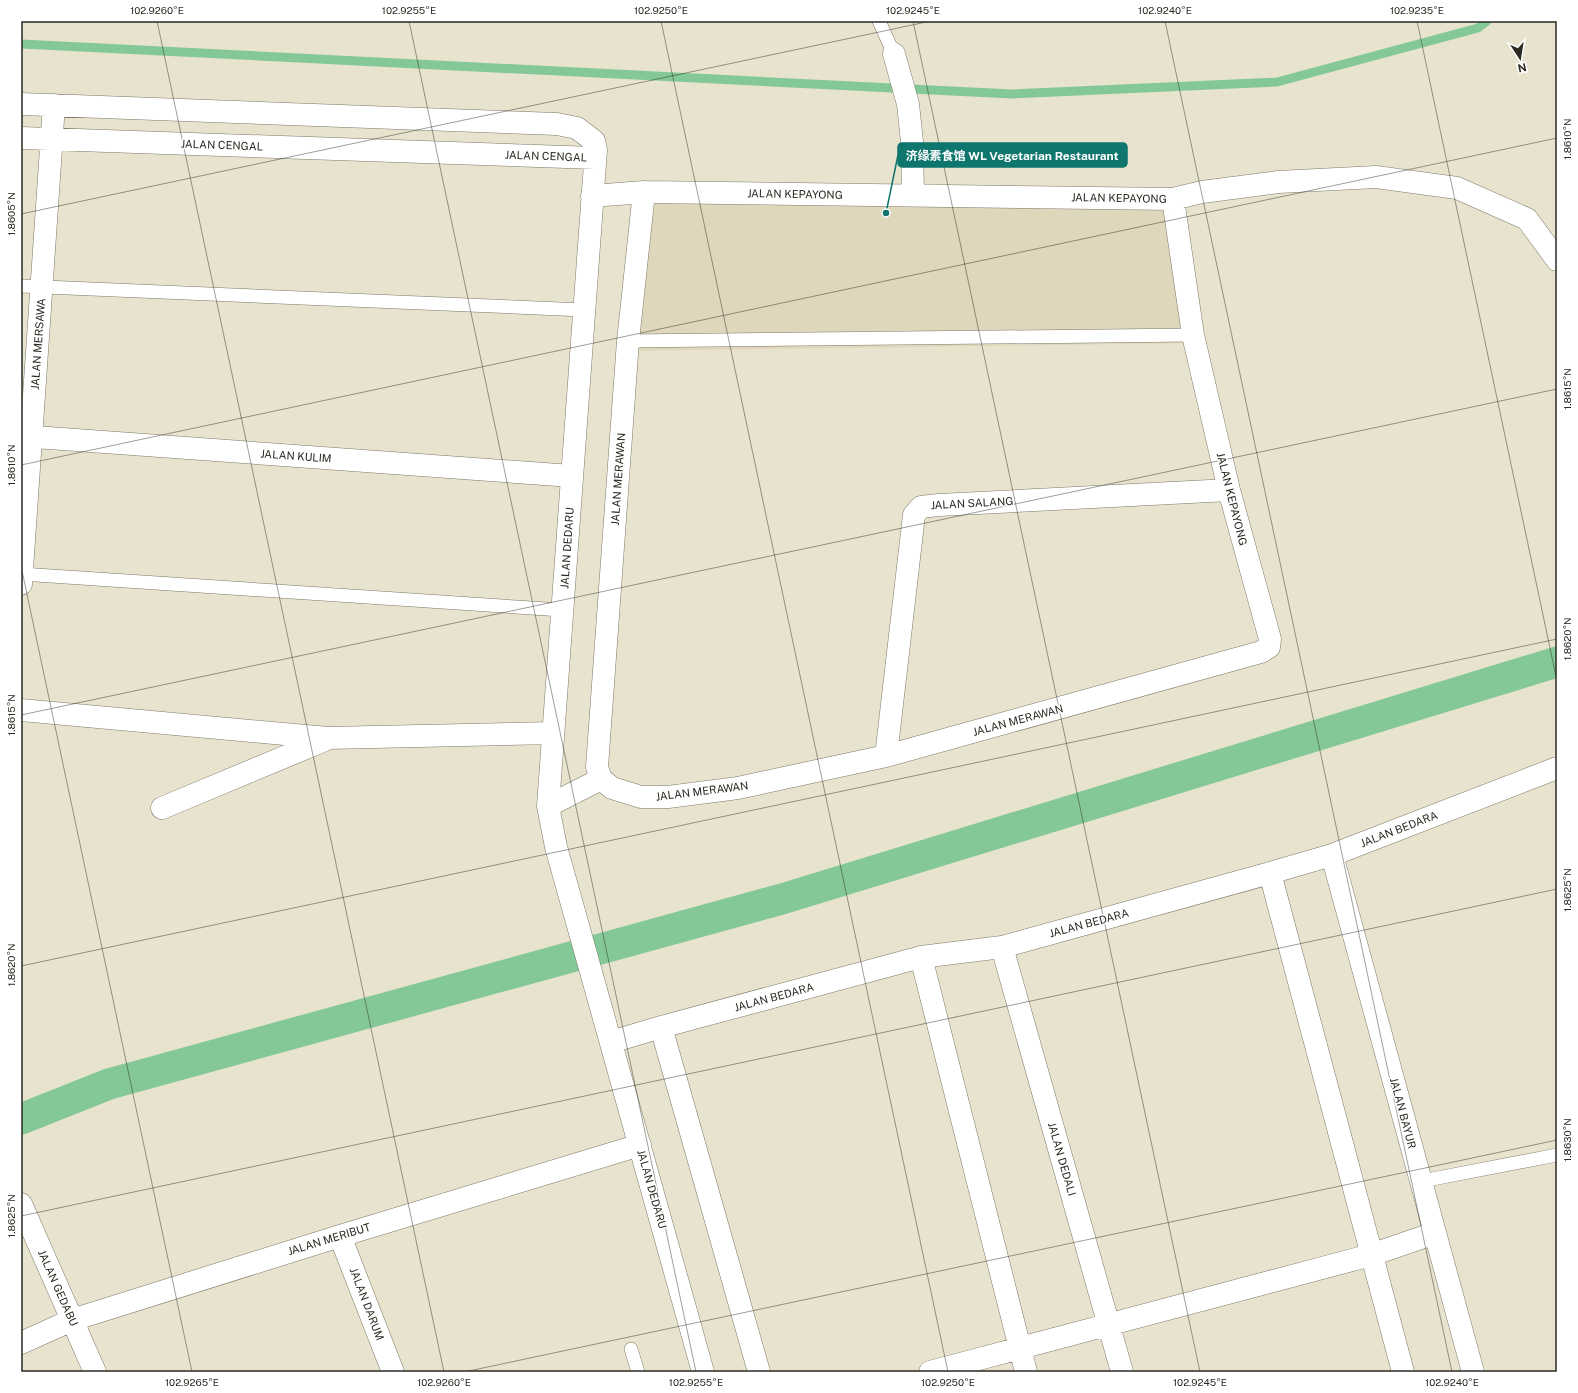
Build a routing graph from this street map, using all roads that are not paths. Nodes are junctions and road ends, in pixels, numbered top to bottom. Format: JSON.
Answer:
{"nodes":[{"id":1,"x":879,"y":21,"type":"edge"},
{"id":2,"x":894,"y":54,"type":"joint"},
{"id":3,"x":21,"y":104,"type":"edge"},
{"id":4,"x":54,"y":105,"type":"junction"},
{"id":5,"x":21,"y":138,"type":"edge"},
{"id":6,"x":52,"y":140,"type":"junction"},
{"id":7,"x":595,"y":158,"type":"junction"},
{"id":8,"x":644,"y":192,"type":"junction"},
{"id":9,"x":913,"y":195,"type":"junction"},
{"id":10,"x":592,"y":196,"type":"junction"},
{"id":11,"x":1173,"y":199,"type":"junction"},
{"id":12,"x":1557,"y":260,"type":"edge"},
{"id":13,"x":31,"y":287,"type":"edge"},
{"id":14,"x":584,"y":310,"type":"junction"},
{"id":15,"x":1193,"y":335,"type":"junction"},
{"id":16,"x":628,"y":341,"type":"junction"},
{"id":17,"x":26,"y":437,"type":"edge"},
{"id":18,"x":572,"y":476,"type":"junction"},
{"id":19,"x":1229,"y":490,"type":"junction"},
{"id":20,"x":21,"y":577,"type":"edge"},
{"id":21,"x":562,"y":610,"type":"junction"},
{"id":22,"x":1261,"y":652,"type":"joint"},
{"id":23,"x":21,"y":710,"type":"edge"},
{"id":24,"x":553,"y":733,"type":"junction"},
{"id":25,"x":328,"y":738,"type":"junction"},
{"id":26,"x":886,"y":756,"type":"junction"},
{"id":27,"x":1557,"y":768,"type":"edge"},
{"id":28,"x":601,"y":779,"type":"junction"},
{"id":29,"x":548,"y":806,"type":"junction"},
{"id":30,"x":162,"y":808,"type":"dead end"},
{"id":31,"x":1332,"y":855,"type":"junction"},
{"id":32,"x":1270,"y":873,"type":"junction"},
{"id":33,"x":1002,"y":947,"type":"junction"},
{"id":34,"x":921,"y":958,"type":"junction"},
{"id":35,"x":661,"y":1027,"type":"junction"},
{"id":36,"x":611,"y":1042,"type":"junction"},
{"id":37,"x":640,"y":1145,"type":"junction"},
{"id":38,"x":1557,"y":1155,"type":"edge"},
{"id":39,"x":1422,"y":1182,"type":"junction"},
{"id":40,"x":21,"y":1204,"type":"edge"},
{"id":41,"x":1435,"y":1233,"type":"junction"},
{"id":42,"x":340,"y":1236,"type":"junction"},
{"id":43,"x":1371,"y":1255,"type":"junction"},
{"id":44,"x":72,"y":1320,"type":"junction"},
{"id":45,"x":1109,"y":1324,"type":"junction"},
{"id":46,"x":21,"y":1343,"type":"edge"},
{"id":47,"x":1020,"y":1348,"type":"junction"},
{"id":48,"x":631,"y":1350,"type":"dead end"},
{"id":49,"x":95,"y":1372,"type":"edge"},
{"id":50,"x":393,"y":1372,"type":"edge"},
{"id":51,"x":638,"y":1372,"type":"edge"},
{"id":52,"x":703,"y":1372,"type":"edge"},
{"id":53,"x":759,"y":1372,"type":"edge"},
{"id":54,"x":930,"y":1372,"type":"edge"},
{"id":55,"x":1026,"y":1372,"type":"edge"},
{"id":56,"x":1122,"y":1372,"type":"edge"},
{"id":57,"x":1403,"y":1372,"type":"edge"},
{"id":58,"x":1473,"y":1372,"type":"edge"}],
"edges":[{"from":1,"to":2,"type":"lane"},
{"from":2,"to":9,"type":"street"},
{"from":3,"to":4,"type":"street","name":"JALAN CENGAL"},
{"from":4,"to":6,"type":"street","name":"JALAN MERSAWA"},
{"from":4,"to":7,"type":"street","name":"JALAN CENGAL"},
{"from":5,"to":6,"type":"street","name":"JALAN CENGAL"},
{"from":6,"to":7,"type":"street","name":"JALAN CENGAL"},
{"from":6,"to":13,"type":"street","name":"JALAN MERSAWA"},
{"from":7,"to":10,"type":"street","name":"JALAN DEDARU"},
{"from":8,"to":9,"type":"street","name":"JALAN KEPAYONG"},
{"from":8,"to":10,"type":"street","name":"JALAN KEPAYONG"},
{"from":8,"to":16,"type":"street","name":"JALAN MERAWAN"},
{"from":9,"to":11,"type":"street","name":"JALAN KEPAYONG"},
{"from":10,"to":14,"type":"street","name":"JALAN DEDARU"},
{"from":11,"to":12,"type":"street"},
{"from":11,"to":15,"type":"street","name":"JALAN KEPAYONG"},
{"from":13,"to":14,"type":"lane"},
{"from":13,"to":17,"type":"street","name":"JALAN MERSAWA"},
{"from":14,"to":18,"type":"street","name":"JALAN DEDARU"},
{"from":15,"to":16,"type":"lane"},
{"from":15,"to":19,"type":"street","name":"JALAN KEPAYONG"},
{"from":16,"to":28,"type":"street","name":"JALAN MERAWAN"},
{"from":17,"to":18,"type":"street","name":"JALAN KULIM"},
{"from":17,"to":20,"type":"street","name":"JALAN MERSAWA"},
{"from":18,"to":21,"type":"street","name":"JALAN DEDARU"},
{"from":19,"to":22,"type":"street","name":"JALAN KEPAYONG"},
{"from":19,"to":26,"type":"street","name":"JALAN SALANG"},
{"from":20,"to":21,"type":"lane"},
{"from":21,"to":24,"type":"street","name":"JALAN DEDARU"},
{"from":22,"to":26,"type":"street","name":"JALAN MERAWAN"},
{"from":23,"to":25,"type":"street"},
{"from":24,"to":25,"type":"street"},
{"from":24,"to":29,"type":"street","name":"JALAN DEDARU"},
{"from":25,"to":30,"type":"street"},
{"from":26,"to":28,"type":"street","name":"JALAN MERAWAN"},
{"from":27,"to":31,"type":"street","name":"JALAN BEDARA"},
{"from":28,"to":29,"type":"street"},
{"from":29,"to":36,"type":"street","name":"JALAN DEDARU"},
{"from":31,"to":32,"type":"street","name":"JALAN BEDARA"},
{"from":31,"to":39,"type":"street","name":"JALAN BAYUR"},
{"from":32,"to":33,"type":"street","name":"JALAN BEDARA"},
{"from":32,"to":43,"type":"street"},
{"from":33,"to":34,"type":"street","name":"JALAN BEDARA"},
{"from":33,"to":45,"type":"street","name":"JALAN DEDALI"},
{"from":34,"to":35,"type":"street","name":"JALAN BEDARA"},
{"from":34,"to":47,"type":"street"},
{"from":35,"to":36,"type":"street","name":"JALAN BEDARA"},
{"from":35,"to":53,"type":"street"},
{"from":36,"to":37,"type":"street","name":"JALAN DEDARU"},
{"from":37,"to":42,"type":"street","name":"JALAN MERIBUT"},
{"from":37,"to":52,"type":"street","name":"JALAN DEDARU"},
{"from":38,"to":39,"type":"lane"},
{"from":39,"to":41,"type":"street","name":"JALAN BAYUR"},
{"from":40,"to":44,"type":"street","name":"JALAN GEDABU"},
{"from":41,"to":43,"type":"street"},
{"from":41,"to":58,"type":"street","name":"JALAN BAYUR"},
{"from":42,"to":44,"type":"street","name":"JALAN MERIBUT"},
{"from":42,"to":50,"type":"street","name":"JALAN DARUM"},
{"from":43,"to":45,"type":"street"},
{"from":43,"to":57,"type":"street"},
{"from":44,"to":46,"type":"street","name":"JALAN MERIBUT"},
{"from":44,"to":49,"type":"street","name":"JALAN GEDABU"},
{"from":45,"to":47,"type":"street"},
{"from":45,"to":56,"type":"street","name":"JALAN DEDALI"},
{"from":47,"to":54,"type":"street"},
{"from":47,"to":55,"type":"street"},
{"from":48,"to":51,"type":"lane"}]}
